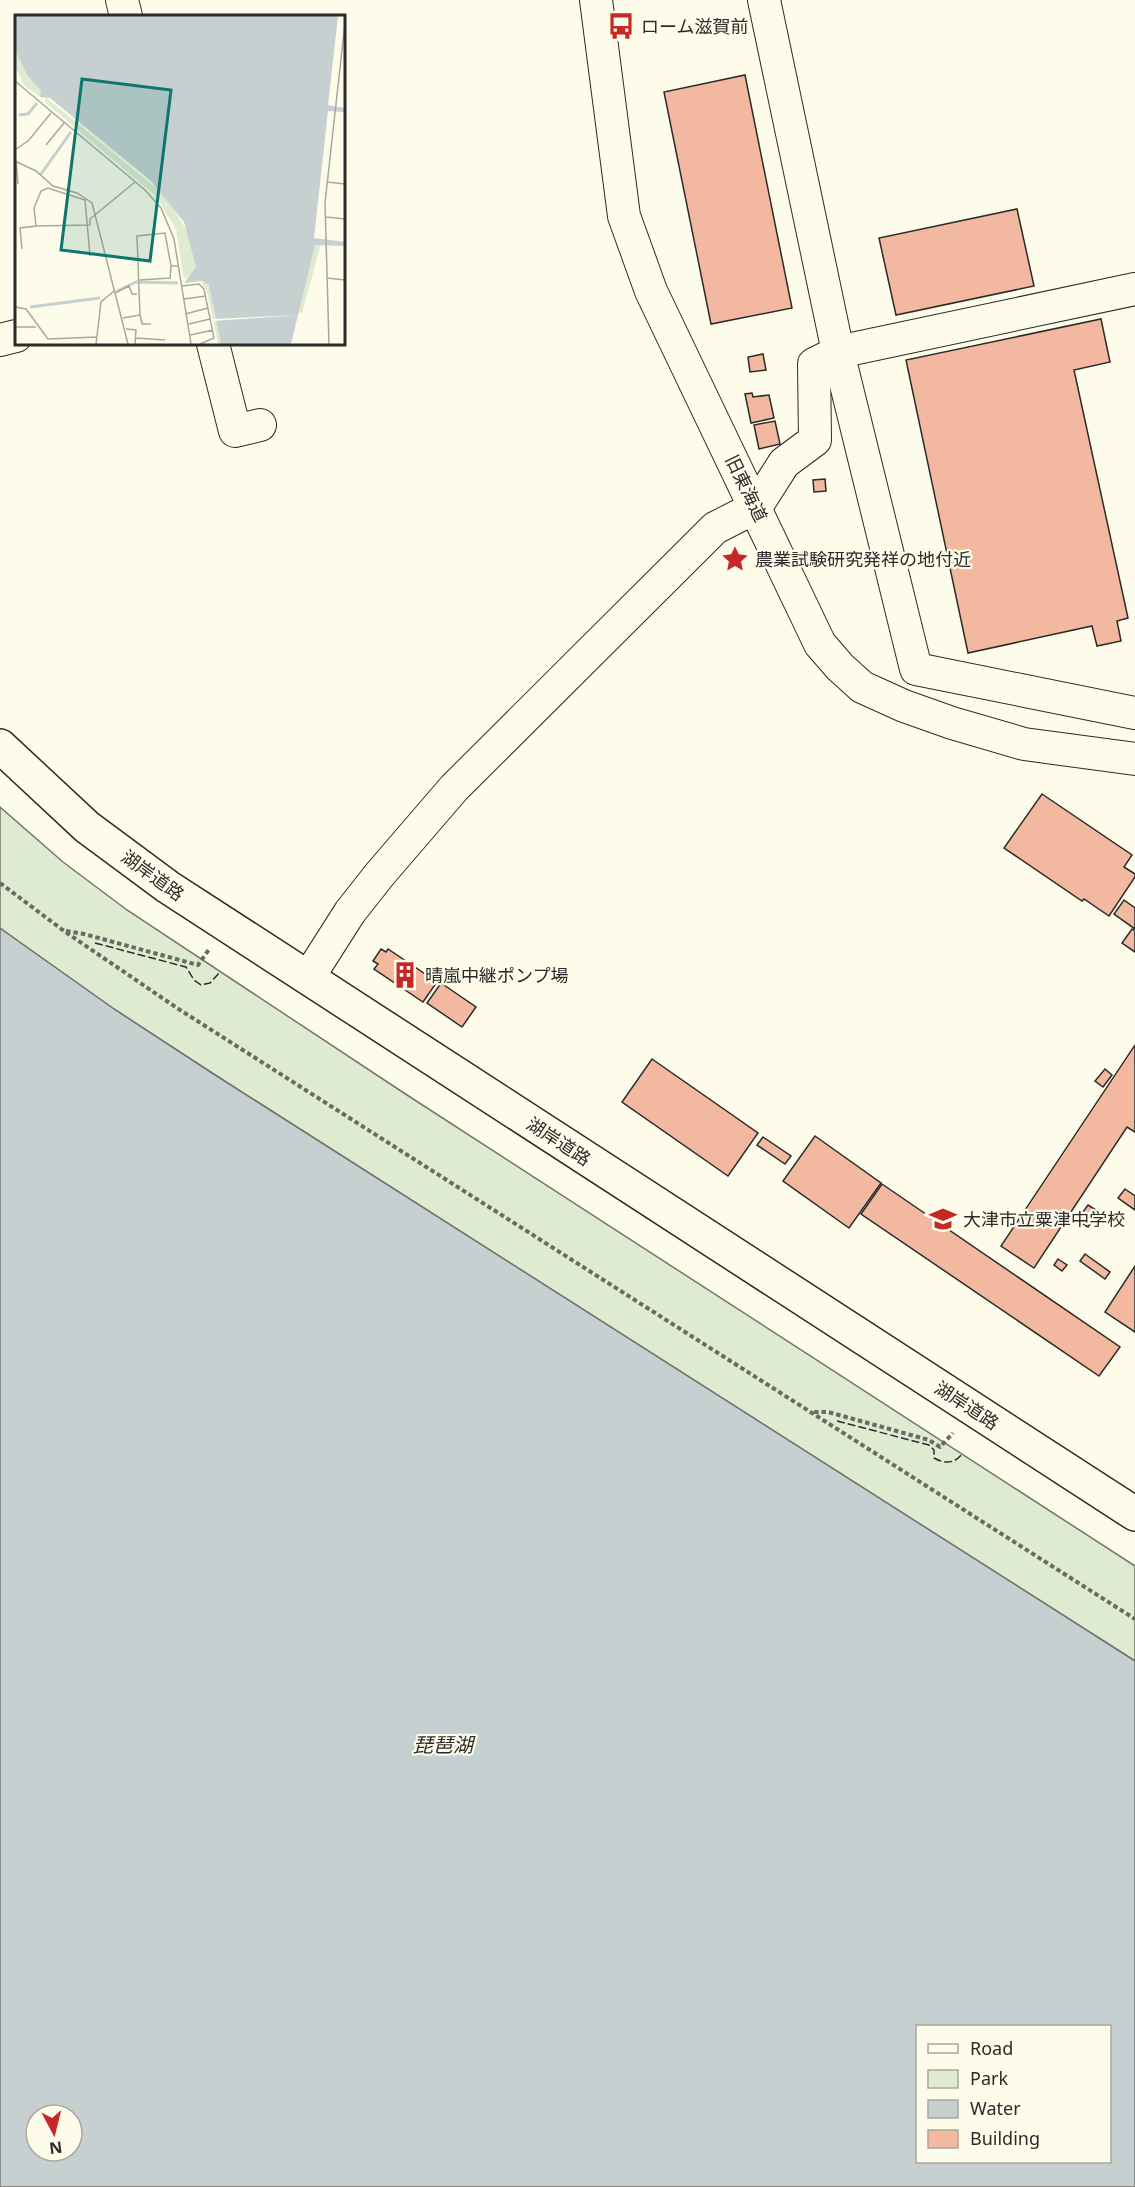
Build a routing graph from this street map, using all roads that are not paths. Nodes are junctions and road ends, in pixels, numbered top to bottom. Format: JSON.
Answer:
{"nodes":[{"id":1,"x":122,"y":0,"type":"edge"},
{"id":2,"x":596,"y":0,"type":"edge"},
{"id":3,"x":764,"y":0,"type":"edge"},
{"id":4,"x":126,"y":15,"type":"edge"},
{"id":5,"x":1135,"y":289,"type":"edge"},
{"id":6,"x":15,"y":336,"type":"edge"},
{"id":7,"x":0,"y":340,"type":"edge"},
{"id":8,"x":213,"y":345,"type":"edge"},
{"id":9,"x":838,"y":352,"type":"junction"},
{"id":10,"x":260,"y":425,"type":"dead end"},
{"id":11,"x":756,"y":507,"type":"junction"},
{"id":12,"x":1135,"y":713,"type":"edge"},
{"id":13,"x":0,"y":746,"type":"edge"},
{"id":14,"x":1135,"y":759,"type":"edge"},
{"id":15,"x":308,"y":978,"type":"junction"},
{"id":16,"x":1135,"y":1514,"type":"edge"}],
"edges":[{"from":1,"to":4,"type":"street"},
{"from":2,"to":11,"type":"street","name":"旧東海道"},
{"from":3,"to":9,"type":"street"},
{"from":5,"to":9,"type":"street"},
{"from":6,"to":7,"type":"street"},
{"from":8,"to":10,"type":"street"},
{"from":9,"to":11,"type":"street"},
{"from":9,"to":12,"type":"street"},
{"from":11,"to":14,"type":"street","name":"旧東海道"},
{"from":11,"to":15,"type":"street"},
{"from":13,"to":15,"type":"main road","name":"湖岸道路"},
{"from":15,"to":16,"type":"main road","name":"湖岸道路"}]}
